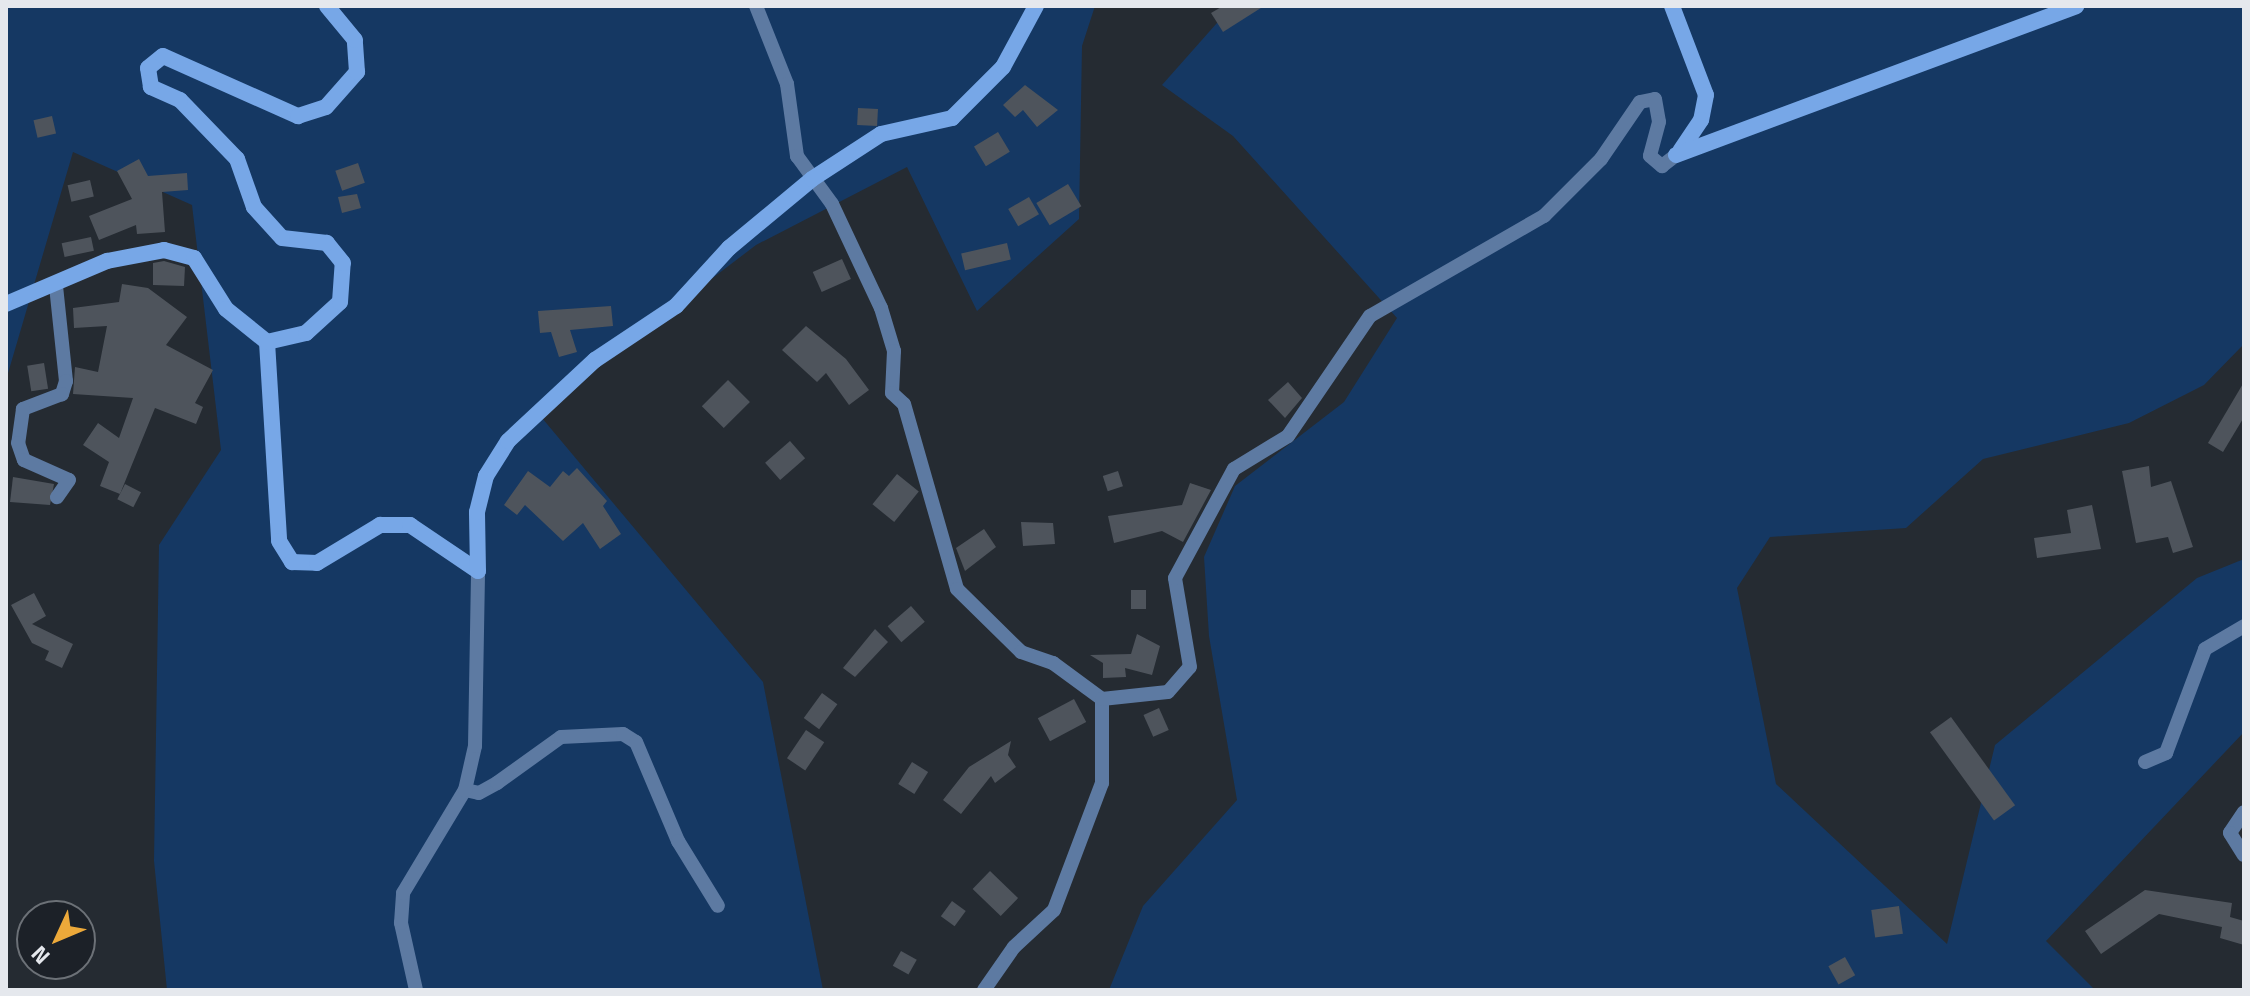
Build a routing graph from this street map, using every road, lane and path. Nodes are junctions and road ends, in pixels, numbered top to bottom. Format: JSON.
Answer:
{"nodes":[{"id":1,"x":327,"y":6,"type":"edge"},
{"id":2,"x":756,"y":6,"type":"edge"},
{"id":3,"x":1036,"y":6,"type":"edge"},
{"id":4,"x":1672,"y":6,"type":"edge"},
{"id":5,"x":2076,"y":6,"type":"edge"},
{"id":6,"x":1676,"y":155,"type":"junction"},
{"id":7,"x":812,"y":179,"type":"junction"},
{"id":8,"x":56,"y":286,"type":"junction"},
{"id":9,"x":6,"y":304,"type":"edge"},
{"id":10,"x":267,"y":342,"type":"junction"},
{"id":11,"x":57,"y":497,"type":"dead end"},
{"id":12,"x":478,"y":571,"type":"junction"},
{"id":13,"x":2244,"y":626,"type":"edge"},
{"id":14,"x":1102,"y":699,"type":"junction"},
{"id":15,"x":2145,"y":762,"type":"dead end"},
{"id":16,"x":465,"y":790,"type":"junction"},
{"id":17,"x":2244,"y":812,"type":"edge"},
{"id":18,"x":2244,"y":855,"type":"edge"},
{"id":19,"x":718,"y":906,"type":"dead end"},
{"id":20,"x":416,"y":990,"type":"edge"},
{"id":21,"x":984,"y":990,"type":"edge"}],
"edges":[{"from":1,"to":10,"type":"street"},
{"from":2,"to":7,"type":"street"},
{"from":3,"to":7,"type":"street"},
{"from":4,"to":6,"type":"street"},
{"from":5,"to":6,"type":"street"},
{"from":6,"to":14,"type":"street"},
{"from":7,"to":12,"type":"street"},
{"from":7,"to":14,"type":"street"},
{"from":8,"to":9,"type":"street"},
{"from":8,"to":10,"type":"street"},
{"from":8,"to":11,"type":"street"},
{"from":10,"to":12,"type":"street"},
{"from":12,"to":16,"type":"street"},
{"from":13,"to":15,"type":"street"},
{"from":14,"to":21,"type":"street"},
{"from":16,"to":19,"type":"street"},
{"from":16,"to":20,"type":"street"},
{"from":17,"to":18,"type":"street"}]}
